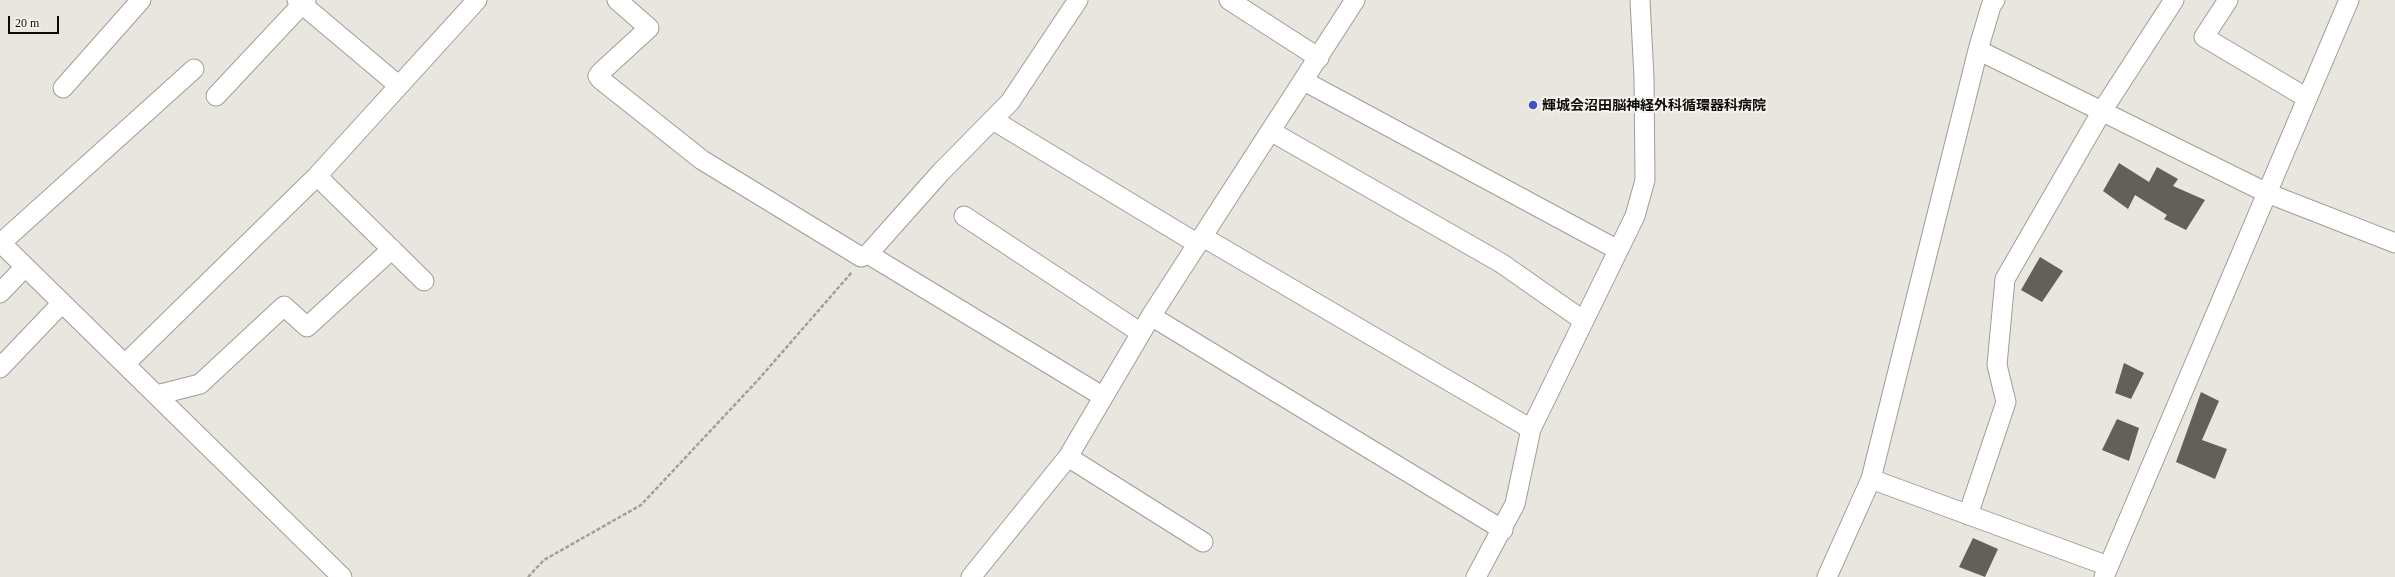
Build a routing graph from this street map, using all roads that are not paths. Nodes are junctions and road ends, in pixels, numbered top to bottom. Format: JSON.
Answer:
{"nodes":[{"id":1,"x":141,"y":0,"type":"edge"},
{"id":2,"x":477,"y":0,"type":"edge"},
{"id":3,"x":617,"y":0,"type":"edge"},
{"id":4,"x":1078,"y":0,"type":"edge"},
{"id":5,"x":1229,"y":0,"type":"edge"},
{"id":6,"x":1355,"y":0,"type":"edge"},
{"id":7,"x":1640,"y":0,"type":"edge"},
{"id":8,"x":1995,"y":0,"type":"edge"},
{"id":9,"x":2174,"y":0,"type":"edge"},
{"id":10,"x":2228,"y":0,"type":"edge"},
{"id":11,"x":2349,"y":0,"type":"edge"},
{"id":12,"x":302,"y":2,"type":"edge"},
{"id":13,"x":1978,"y":50,"type":"junction"},
{"id":14,"x":1319,"y":58,"type":"junction"},
{"id":15,"x":194,"y":69,"type":"dead end"},
{"id":16,"x":1304,"y":81,"type":"junction"},
{"id":17,"x":398,"y":85,"type":"junction"},
{"id":18,"x":63,"y":88,"type":"dead end"},
{"id":19,"x":216,"y":96,"type":"dead end"},
{"id":20,"x":2307,"y":98,"type":"junction"},
{"id":21,"x":2102,"y":111,"type":"junction"},
{"id":22,"x":993,"y":120,"type":"junction"},
{"id":23,"x":1272,"y":132,"type":"junction"},
{"id":24,"x":317,"y":176,"type":"junction"},
{"id":25,"x":2267,"y":192,"type":"junction"},
{"id":26,"x":964,"y":216,"type":"dead end"},
{"id":27,"x":1200,"y":241,"type":"junction"},
{"id":28,"x":0,"y":243,"type":"edge"},
{"id":29,"x":2395,"y":243,"type":"edge"},
{"id":30,"x":392,"y":249,"type":"junction"},
{"id":31,"x":1618,"y":250,"type":"junction"},
{"id":32,"x":868,"y":254,"type":"junction"},
{"id":33,"x":25,"y":267,"type":"junction"},
{"id":34,"x":424,"y":281,"type":"dead end"},
{"id":35,"x":0,"y":293,"type":"edge"},
{"id":36,"x":62,"y":303,"type":"junction"},
{"id":37,"x":1151,"y":316,"type":"junction"},
{"id":38,"x":1584,"y":321,"type":"junction"},
{"id":39,"x":1141,"y":333,"type":"junction"},
{"id":40,"x":125,"y":364,"type":"junction"},
{"id":41,"x":0,"y":368,"type":"edge"},
{"id":42,"x":157,"y":396,"type":"junction"},
{"id":43,"x":1102,"y":396,"type":"junction"},
{"id":44,"x":1531,"y":429,"type":"junction"},
{"id":45,"x":1068,"y":457,"type":"junction"},
{"id":46,"x":1871,"y":479,"type":"junction"},
{"id":47,"x":1968,"y":515,"type":"junction"},
{"id":48,"x":1503,"y":530,"type":"junction"},
{"id":49,"x":1203,"y":542,"type":"dead end"},
{"id":50,"x":2106,"y":572,"type":"edge"},
{"id":51,"x":342,"y":577,"type":"edge"},
{"id":52,"x":971,"y":577,"type":"edge"},
{"id":53,"x":1476,"y":577,"type":"edge"},
{"id":54,"x":1827,"y":577,"type":"edge"}],
"edges":[{"from":1,"to":18,"type":"street"},
{"from":2,"to":17,"type":"street"},
{"from":3,"to":32,"type":"street"},
{"from":4,"to":22,"type":"street"},
{"from":5,"to":14,"type":"street"},
{"from":6,"to":14,"type":"street"},
{"from":7,"to":31,"type":"street"},
{"from":8,"to":13,"type":"street"},
{"from":9,"to":21,"type":"street"},
{"from":10,"to":20,"type":"street"},
{"from":11,"to":20,"type":"street"},
{"from":12,"to":17,"type":"street"},
{"from":12,"to":19,"type":"street"},
{"from":13,"to":21,"type":"street"},
{"from":13,"to":46,"type":"street"},
{"from":14,"to":16,"type":"street"},
{"from":15,"to":28,"type":"street"},
{"from":16,"to":23,"type":"street"},
{"from":16,"to":31,"type":"street"},
{"from":17,"to":24,"type":"street"},
{"from":20,"to":25,"type":"street"},
{"from":21,"to":25,"type":"street"},
{"from":21,"to":47,"type":"street"},
{"from":22,"to":27,"type":"street"},
{"from":22,"to":32,"type":"street"},
{"from":23,"to":27,"type":"street"},
{"from":23,"to":38,"type":"street"},
{"from":24,"to":30,"type":"street"},
{"from":24,"to":40,"type":"street"},
{"from":25,"to":29,"type":"street"},
{"from":25,"to":50,"type":"street"},
{"from":26,"to":39,"type":"street"},
{"from":27,"to":37,"type":"street"},
{"from":27,"to":44,"type":"street"},
{"from":28,"to":33,"type":"street"},
{"from":30,"to":34,"type":"street"},
{"from":30,"to":42,"type":"street"},
{"from":31,"to":38,"type":"street"},
{"from":32,"to":43,"type":"street"},
{"from":33,"to":35,"type":"street"},
{"from":33,"to":36,"type":"street"},
{"from":36,"to":40,"type":"street"},
{"from":36,"to":41,"type":"street"},
{"from":37,"to":39,"type":"street"},
{"from":37,"to":48,"type":"street"},
{"from":38,"to":44,"type":"street"},
{"from":39,"to":43,"type":"street"},
{"from":40,"to":42,"type":"street"},
{"from":42,"to":51,"type":"street"},
{"from":43,"to":45,"type":"street"},
{"from":44,"to":48,"type":"street"},
{"from":45,"to":49,"type":"street"},
{"from":45,"to":52,"type":"street"},
{"from":46,"to":47,"type":"street"},
{"from":46,"to":54,"type":"street"},
{"from":47,"to":50,"type":"street"},
{"from":48,"to":53,"type":"street"}]}
